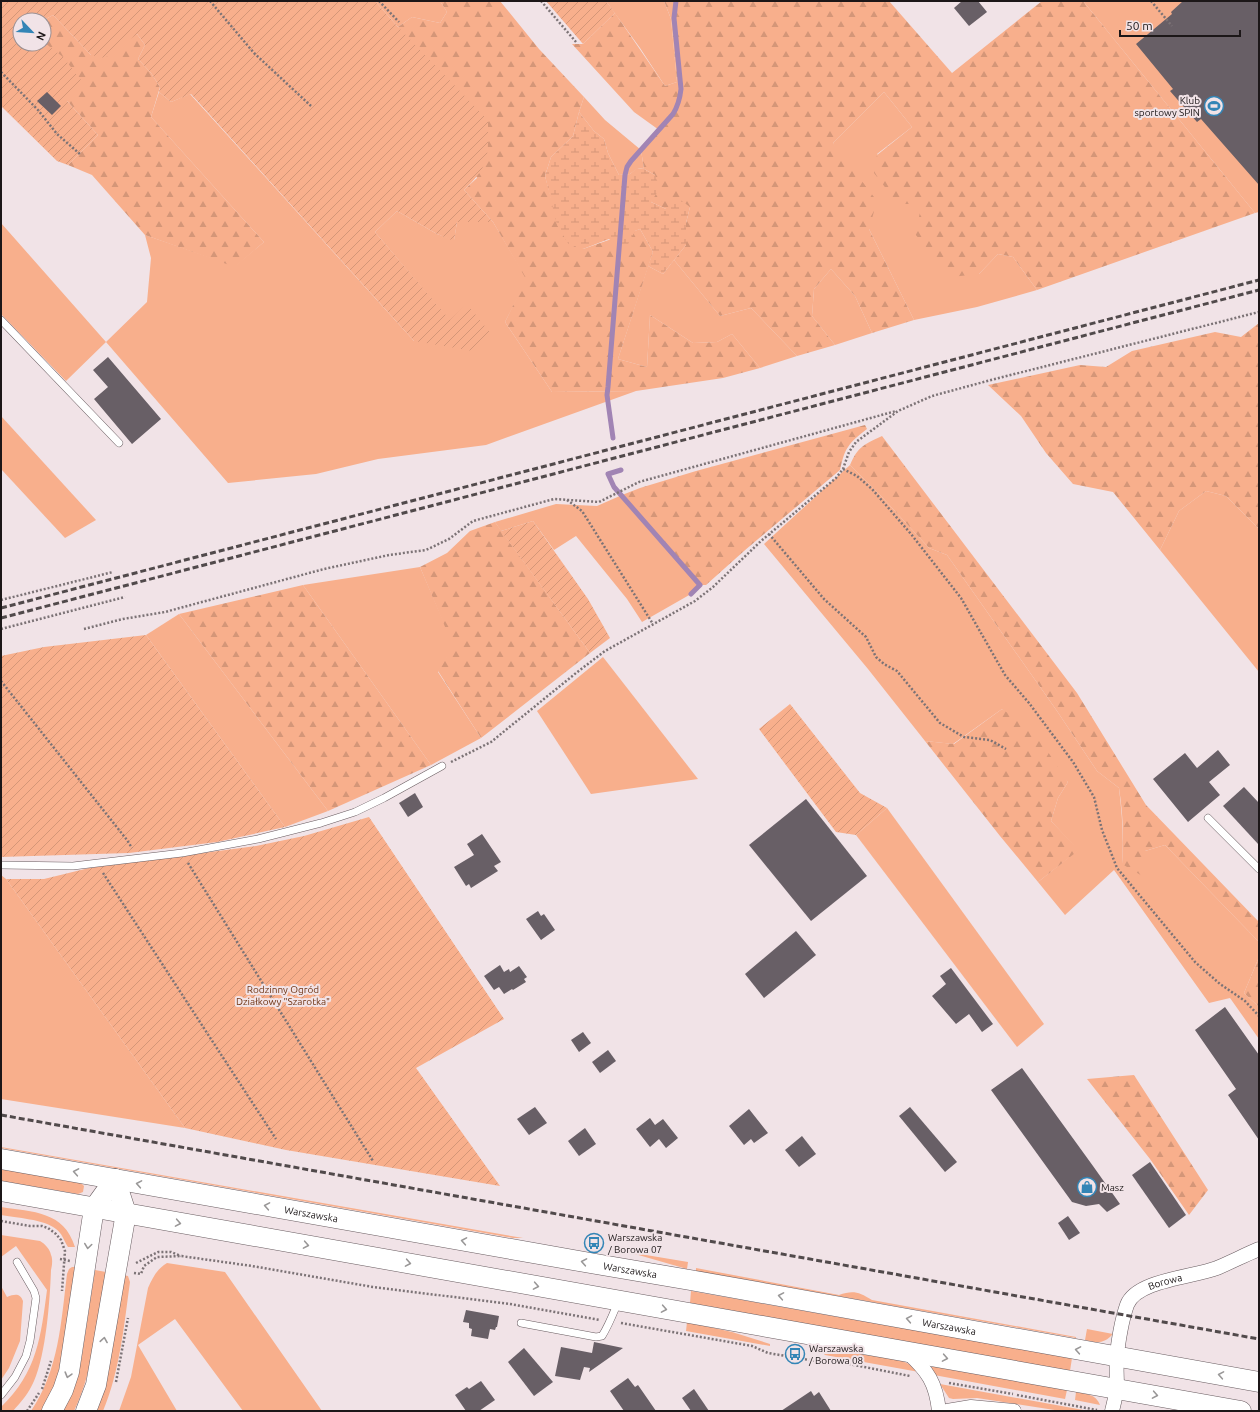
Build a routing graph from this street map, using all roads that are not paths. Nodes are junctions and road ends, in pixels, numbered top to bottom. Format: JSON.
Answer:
{"nodes":[{"id":1,"x":1,"y":320,"type":"edge"},
{"id":2,"x":119,"y":443,"type":"dead end"},
{"id":3,"x":442,"y":766,"type":"road end"},
{"id":4,"x":1208,"y":818,"type":"dead end"},
{"id":5,"x":1,"y":866,"type":"edge"},
{"id":6,"x":1259,"y":869,"type":"edge"},
{"id":7,"x":1,"y":1159,"type":"edge"},
{"id":8,"x":115,"y":1179,"type":"junction"},
{"id":9,"x":1,"y":1191,"type":"edge"},
{"id":10,"x":94,"y":1208,"type":"junction"},
{"id":11,"x":126,"y":1213,"type":"junction"},
{"id":12,"x":1259,"y":1249,"type":"edge"},
{"id":13,"x":16,"y":1262,"type":"dead end"},
{"id":14,"x":618,"y":1300,"type":"junction"},
{"id":15,"x":521,"y":1323,"type":"dead end"},
{"id":16,"x":907,"y":1352,"type":"junction"},
{"id":17,"x":1117,"y":1356,"type":"junction"},
{"id":18,"x":1259,"y":1382,"type":"edge"},
{"id":19,"x":1117,"y":1388,"type":"junction"},
{"id":20,"x":1,"y":1395,"type":"edge"},
{"id":21,"x":52,"y":1411,"type":"edge"},
{"id":22,"x":86,"y":1411,"type":"edge"},
{"id":23,"x":939,"y":1411,"type":"edge"},
{"id":24,"x":947,"y":1411,"type":"edge"},
{"id":25,"x":1014,"y":1411,"type":"edge"},
{"id":26,"x":1112,"y":1411,"type":"edge"},
{"id":27,"x":1241,"y":1411,"type":"edge"}],
"edges":[{"from":1,"to":2,"type":"lane"},
{"from":3,"to":5,"type":"lane"},
{"from":4,"to":6,"type":"lane"},
{"from":8,"to":7,"type":"main road","name":"Warszawska","one_way":true},
{"from":8,"to":10,"type":"main road"},
{"from":8,"to":11,"type":"main road"},
{"from":17,"to":8,"type":"main road","name":"Warszawska","one_way":true},
{"from":9,"to":10,"type":"main road"},
{"from":10,"to":11,"type":"main road"},
{"from":10,"to":21,"type":"main road","one_way":true},
{"from":11,"to":14,"type":"main road","one_way":true},
{"from":22,"to":11,"type":"main road","one_way":true},
{"from":12,"to":17,"type":"street","name":"Borowa"},
{"from":13,"to":20,"type":"lane"},
{"from":14,"to":15,"type":"lane"},
{"from":14,"to":16,"type":"main road","one_way":true},
{"from":16,"to":19,"type":"main road","one_way":true},
{"from":16,"to":23,"type":"street"},
{"from":18,"to":17,"type":"main road","name":"Warszawska","one_way":true},
{"from":17,"to":19,"type":"street","name":"Borowa"},
{"from":19,"to":26,"type":"street"},
{"from":19,"to":27,"type":"main road","one_way":true},
{"from":24,"to":25,"type":"street"}]}
